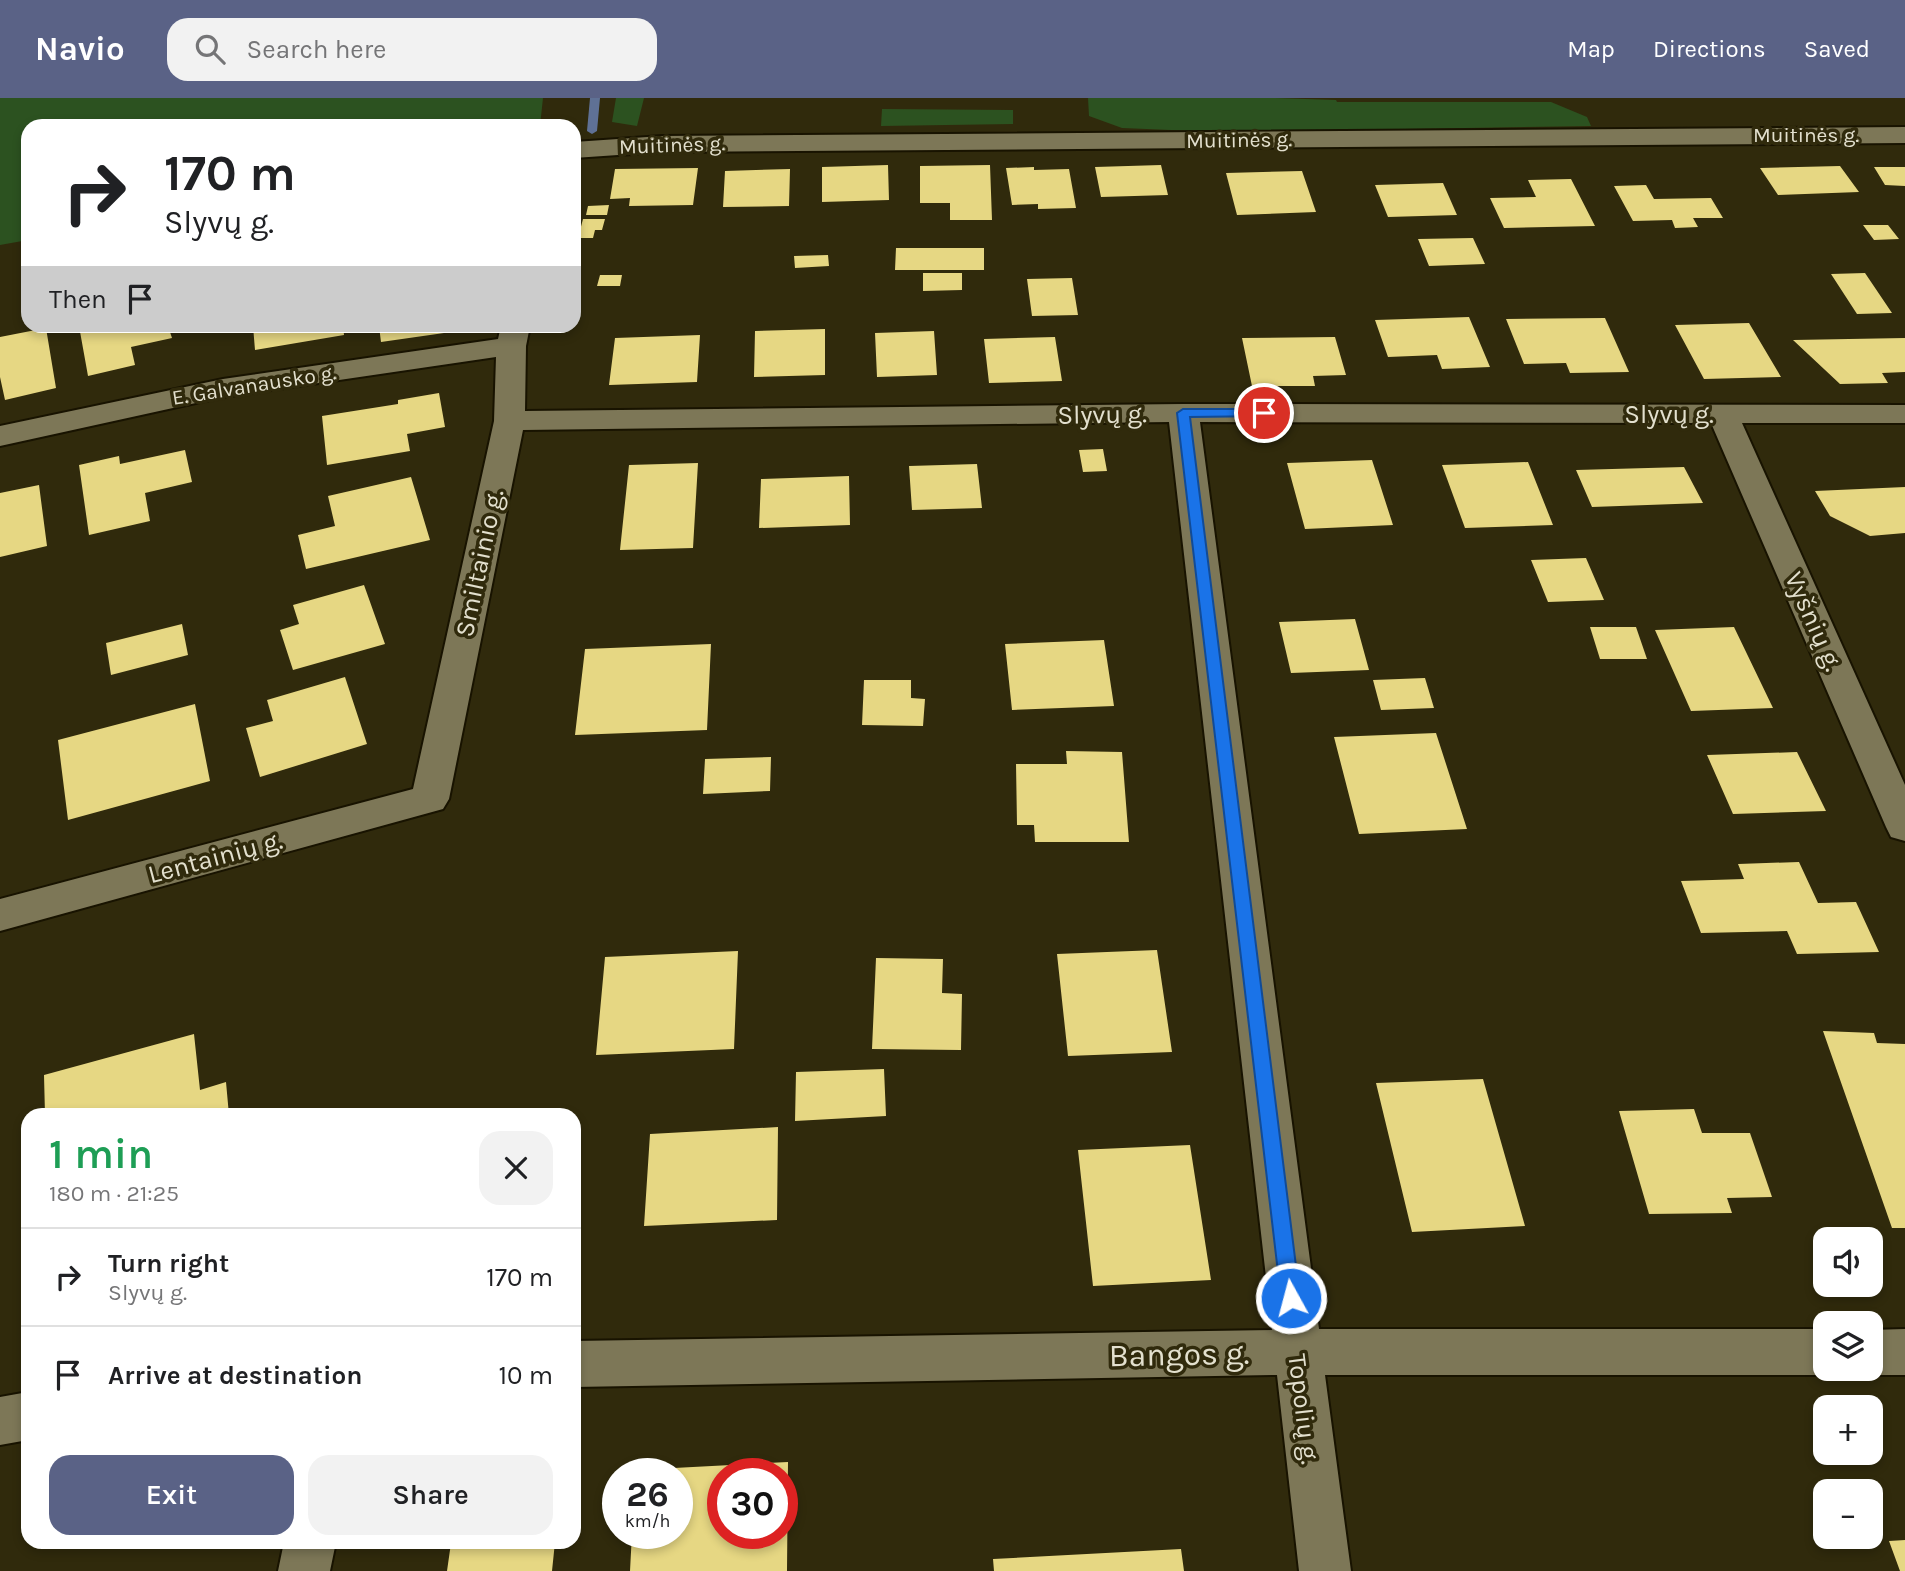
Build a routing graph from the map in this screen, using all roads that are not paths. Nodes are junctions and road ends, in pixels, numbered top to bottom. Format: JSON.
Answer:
{"nodes":[{"id":1,"x":1905,"y":135,"type":"edge"},
{"id":2,"x":581,"y":150,"type":"edge"},
{"id":3,"x":513,"y":336,"type":"edge"},
{"id":4,"x":1183,"y":413,"type":"junction"},
{"id":5,"x":1722,"y":414,"type":"junction"},
{"id":6,"x":1905,"y":414,"type":"edge"},
{"id":7,"x":509,"y":421,"type":"junction"},
{"id":8,"x":0,"y":436,"type":"edge"},
{"id":9,"x":430,"y":799,"type":"joint"},
{"id":10,"x":1905,"y":827,"type":"edge"},
{"id":11,"x":0,"y":915,"type":"edge"},
{"id":12,"x":1297,"y":1352,"type":"junction"},
{"id":13,"x":1813,"y":1352,"type":"edge"},
{"id":14,"x":1883,"y":1352,"type":"edge"},
{"id":15,"x":1905,"y":1352,"type":"edge"},
{"id":16,"x":581,"y":1364,"type":"edge"},
{"id":17,"x":21,"y":1417,"type":"edge"},
{"id":18,"x":0,"y":1421,"type":"edge"},
{"id":19,"x":309,"y":1549,"type":"edge"},
{"id":20,"x":304,"y":1571,"type":"edge"},
{"id":21,"x":1325,"y":1571,"type":"edge"}],
"edges":[{"from":1,"to":2,"type":"street","name":"Muitinės g."},
{"from":3,"to":7,"type":"street","name":"Smiltainio g."},
{"from":3,"to":8,"type":"street","name":"E. Galvanausko g."},
{"from":4,"to":5,"type":"street","name":"Slyvų g."},
{"from":4,"to":7,"type":"street","name":"Slyvų g."},
{"from":4,"to":12,"type":"street","name":"Topolių g."},
{"from":5,"to":6,"type":"street","name":"Slyvų g."},
{"from":5,"to":10,"type":"street","name":"Vyšnių g."},
{"from":7,"to":9,"type":"street","name":"Smiltainio g."},
{"from":9,"to":11,"type":"street","name":"Lentainių g."},
{"from":12,"to":13,"type":"street","name":"Bangos g."},
{"from":12,"to":16,"type":"street","name":"Bangos g."},
{"from":12,"to":21,"type":"street","name":"Topolių g."},
{"from":14,"to":15,"type":"street"},
{"from":17,"to":18,"type":"street"},
{"from":19,"to":20,"type":"street"}]}
